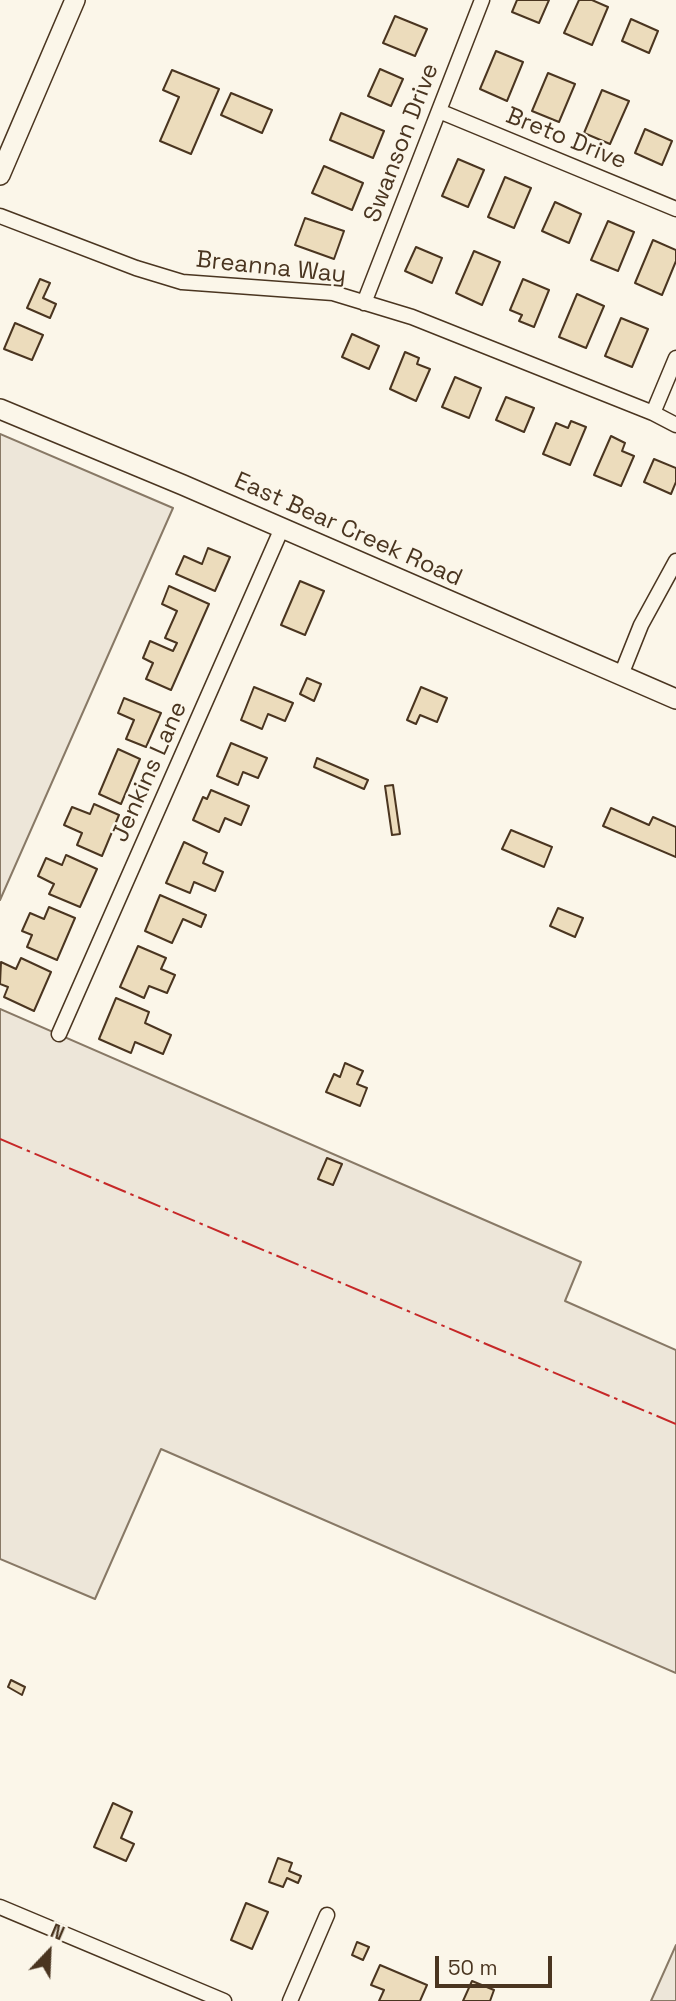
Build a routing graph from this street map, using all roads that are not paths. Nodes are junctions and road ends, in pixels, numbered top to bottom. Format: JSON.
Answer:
{"nodes":[{"id":1,"x":75,"y":0,"type":"edge"},
{"id":2,"x":482,"y":0,"type":"edge"},
{"id":3,"x":439,"y":111,"type":"junction"},
{"id":4,"x":0,"y":174,"type":"edge"},
{"id":5,"x":676,"y":209,"type":"edge"},
{"id":6,"x":0,"y":216,"type":"edge"},
{"id":7,"x":364,"y":303,"type":"junction"},
{"id":8,"x":676,"y":358,"type":"edge"},
{"id":9,"x":0,"y":409,"type":"edge"},
{"id":10,"x":653,"y":413,"type":"junction"},
{"id":11,"x":676,"y":425,"type":"edge"},
{"id":12,"x":282,"y":528,"type":"junction"},
{"id":13,"x":676,"y":561,"type":"edge"},
{"id":14,"x":621,"y":675,"type":"junction"},
{"id":15,"x":676,"y":699,"type":"edge"},
{"id":16,"x":59,"y":1034,"type":"dead end"},
{"id":17,"x":0,"y":1907,"type":"edge"},
{"id":18,"x":327,"y":1915,"type":"dead end"},
{"id":19,"x":224,"y":2001,"type":"edge"},
{"id":20,"x":290,"y":2001,"type":"edge"}],
"edges":[{"from":1,"to":4,"type":"main road"},
{"from":2,"to":3,"type":"street","name":"Swanson Drive"},
{"from":3,"to":5,"type":"street","name":"Breto Drive"},
{"from":3,"to":7,"type":"street","name":"Swanson Drive"},
{"from":6,"to":7,"type":"street","name":"Breanna Way"},
{"from":7,"to":10,"type":"street","name":"Breanna Way"},
{"from":8,"to":10,"type":"street"},
{"from":9,"to":12,"type":"main road","name":"East Bear Creek Road"},
{"from":10,"to":11,"type":"street","name":"Breanna Way"},
{"from":12,"to":14,"type":"main road","name":"East Bear Creek Road"},
{"from":12,"to":16,"type":"street","name":"Jenkins Lane"},
{"from":13,"to":14,"type":"street"},
{"from":14,"to":15,"type":"main road","name":"East Bear Creek Road"},
{"from":17,"to":19,"type":"street"},
{"from":18,"to":20,"type":"street"}]}
